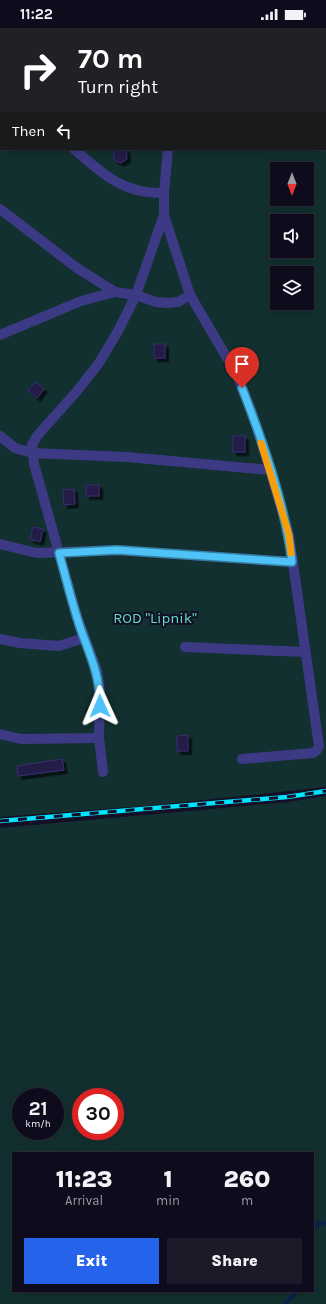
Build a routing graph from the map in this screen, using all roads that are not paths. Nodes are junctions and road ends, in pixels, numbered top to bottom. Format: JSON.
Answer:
{"nodes":[{"id":1,"x":75,"y":150,"type":"edge"},
{"id":2,"x":168,"y":150,"type":"edge"},
{"id":3,"x":164,"y":193,"type":"junction"},
{"id":4,"x":0,"y":209,"type":"edge"},
{"id":5,"x":164,"y":215,"type":"junction"},
{"id":6,"x":115,"y":292,"type":"junction"},
{"id":7,"x":136,"y":295,"type":"junction"},
{"id":8,"x":190,"y":295,"type":"junction"},
{"id":9,"x":1,"y":333,"type":"edge"},
{"id":10,"x":0,"y":436,"type":"edge"},
{"id":11,"x":32,"y":453,"type":"junction"},
{"id":12,"x":270,"y":470,"type":"junction"},
{"id":13,"x":0,"y":544,"type":"edge"},
{"id":14,"x":59,"y":553,"type":"junction"},
{"id":15,"x":292,"y":562,"type":"junction"},
{"id":16,"x":84,"y":638,"type":"junction"},
{"id":17,"x":0,"y":639,"type":"edge"},
{"id":18,"x":185,"y":648,"type":"dead end"},
{"id":19,"x":305,"y":652,"type":"junction"},
{"id":20,"x":0,"y":734,"type":"edge"},
{"id":21,"x":99,"y":738,"type":"junction"},
{"id":22,"x":242,"y":759,"type":"dead end"},
{"id":23,"x":103,"y":772,"type":"dead end"}],
"edges":[{"from":1,"to":3,"type":"street"},
{"from":2,"to":3,"type":"street"},
{"from":3,"to":5,"type":"street"},
{"from":4,"to":6,"type":"street"},
{"from":5,"to":7,"type":"street"},
{"from":5,"to":8,"type":"street"},
{"from":6,"to":7,"type":"street"},
{"from":6,"to":9,"type":"street"},
{"from":7,"to":8,"type":"street"},
{"from":7,"to":11,"type":"street"},
{"from":8,"to":12,"type":"street"},
{"from":10,"to":11,"type":"street"},
{"from":11,"to":12,"type":"street"},
{"from":11,"to":14,"type":"street"},
{"from":12,"to":15,"type":"street"},
{"from":13,"to":14,"type":"street"},
{"from":14,"to":15,"type":"street"},
{"from":14,"to":16,"type":"street"},
{"from":15,"to":19,"type":"street"},
{"from":16,"to":17,"type":"street"},
{"from":16,"to":21,"type":"street"},
{"from":18,"to":19,"type":"street"},
{"from":19,"to":22,"type":"street"},
{"from":20,"to":21,"type":"street"},
{"from":21,"to":23,"type":"street"}]}
